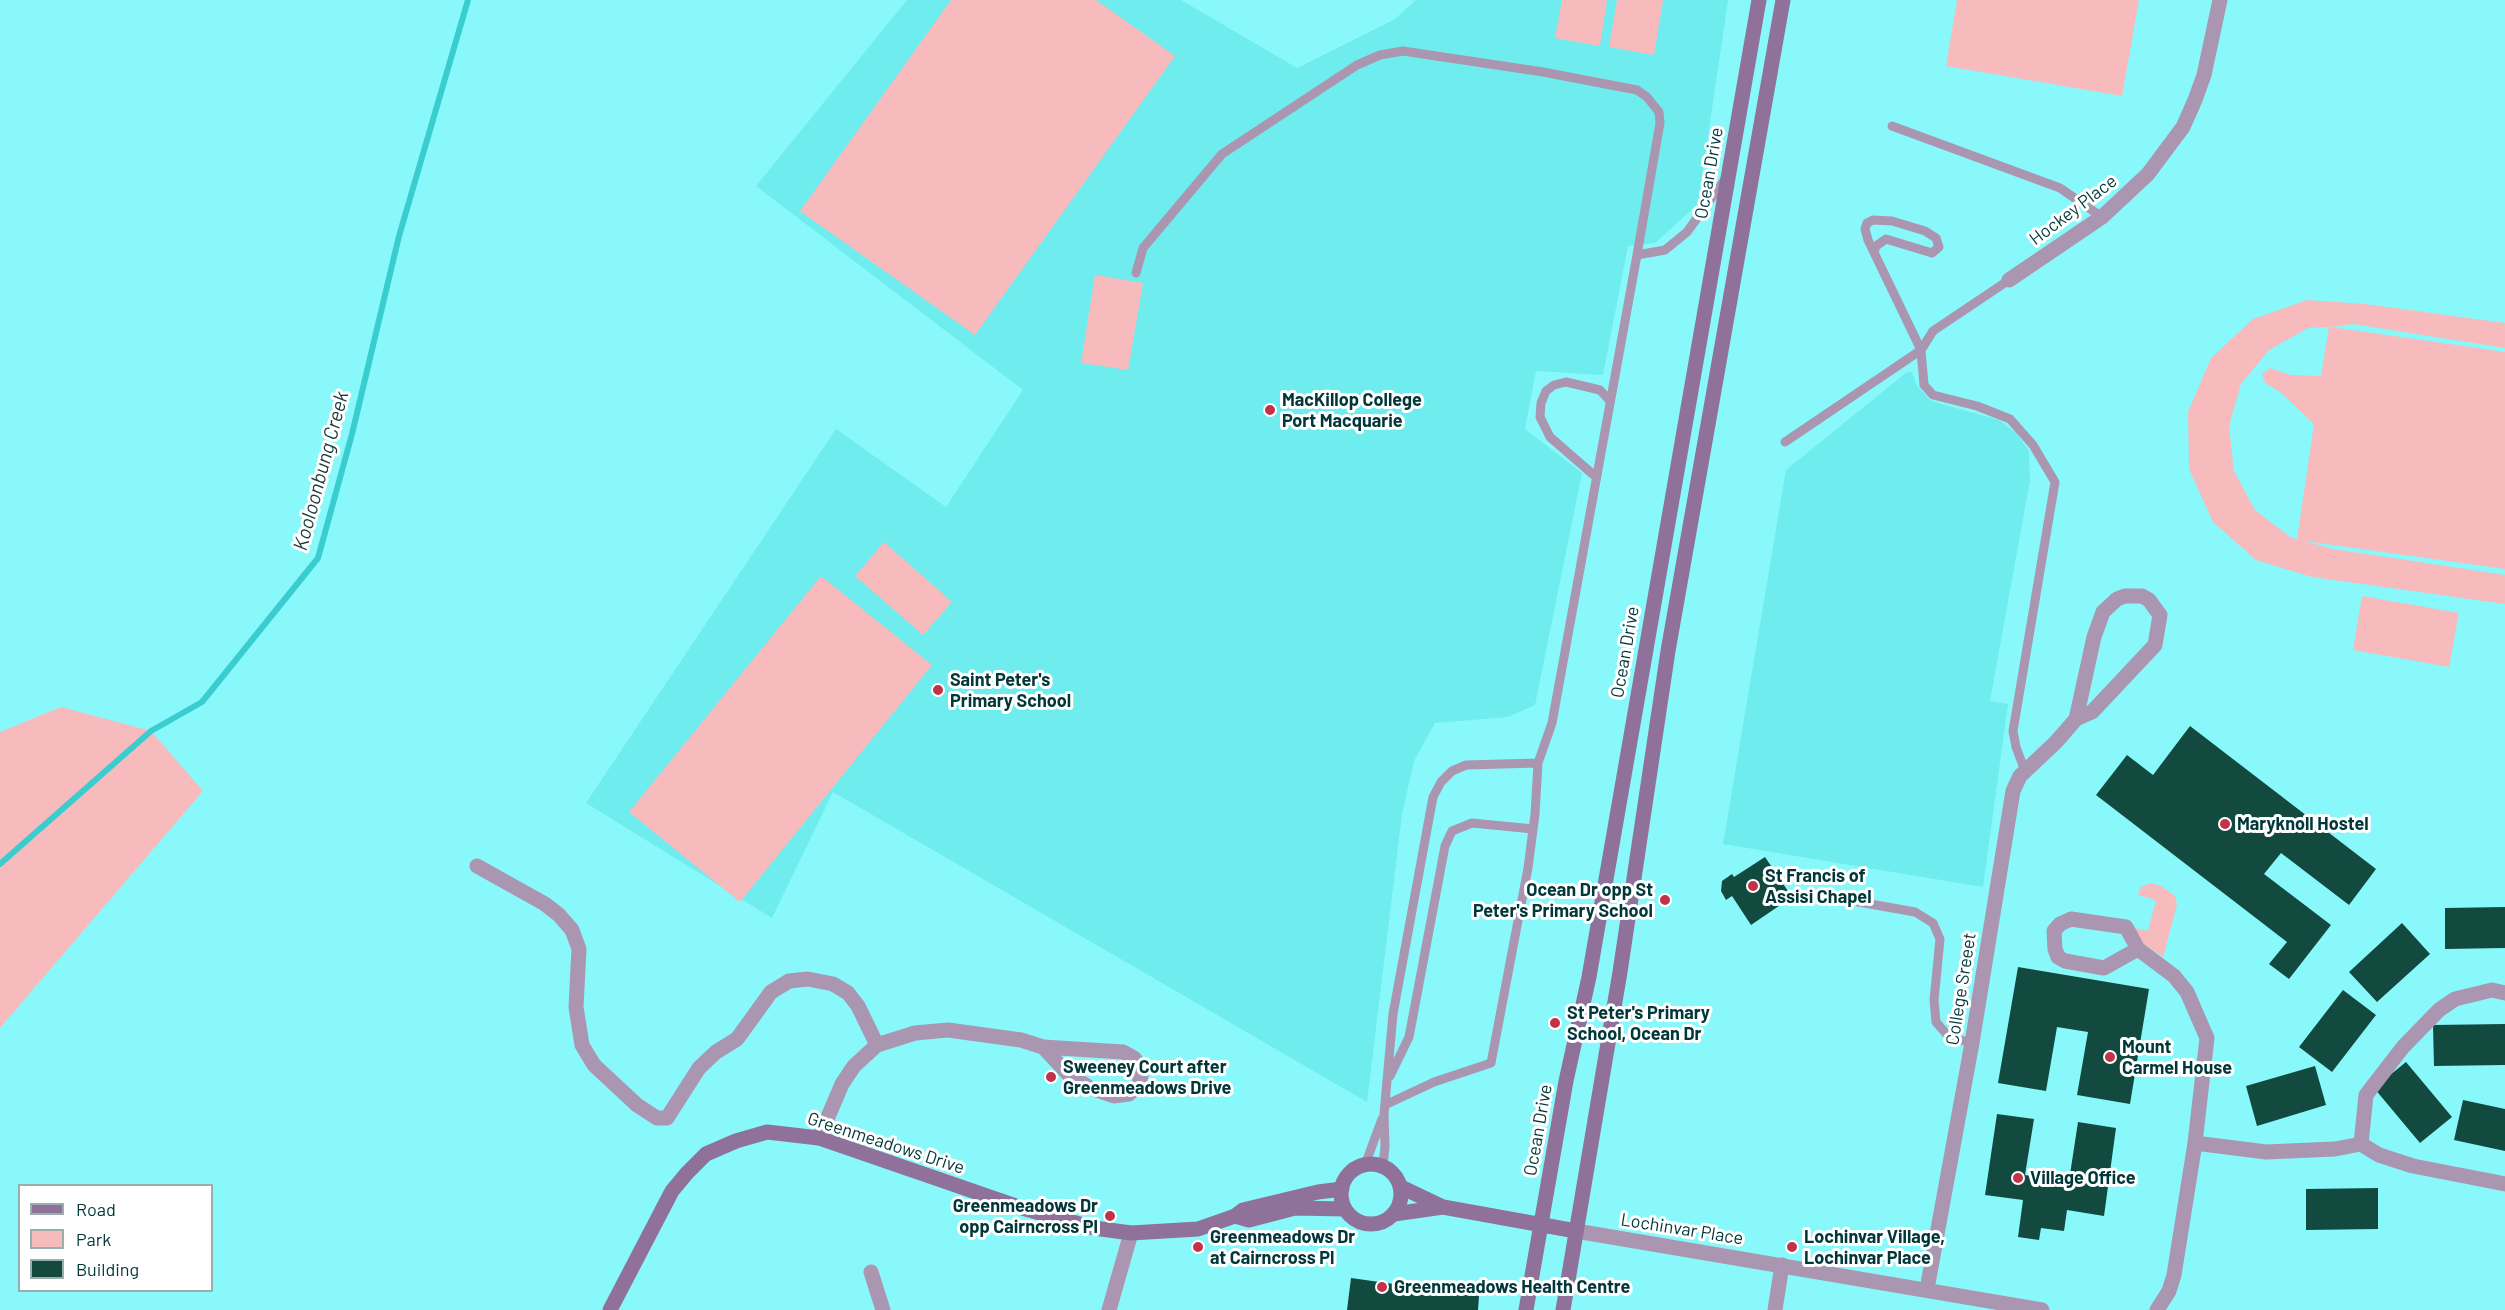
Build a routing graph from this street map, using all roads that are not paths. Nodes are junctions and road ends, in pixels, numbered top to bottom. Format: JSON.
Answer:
{"nodes":[{"id":1,"x":1759,"y":0,"type":"edge"},
{"id":2,"x":1783,"y":0,"type":"edge"},
{"id":3,"x":2220,"y":0,"type":"edge"},
{"id":4,"x":1892,"y":126,"type":"dead end"},
{"id":5,"x":1728,"y":175,"type":"junction"},
{"id":6,"x":2102,"y":218,"type":"junction"},
{"id":7,"x":1874,"y":252,"type":"junction"},
{"id":8,"x":1636,"y":255,"type":"junction"},
{"id":9,"x":1136,"y":273,"type":"dead end"},
{"id":10,"x":2009,"y":280,"type":"joint"},
{"id":11,"x":1921,"y":350,"type":"junction"},
{"id":12,"x":1610,"y":401,"type":"junction"},
{"id":13,"x":1785,"y":442,"type":"dead end"},
{"id":14,"x":1596,"y":477,"type":"junction"},
{"id":15,"x":2076,"y":719,"type":"junction"},
{"id":16,"x":1538,"y":764,"type":"junction"},
{"id":17,"x":2025,"y":771,"type":"junction"},
{"id":18,"x":1533,"y":829,"type":"junction"},
{"id":19,"x":477,"y":867,"type":"dead end"},
{"id":20,"x":1842,"y":899,"type":"dead end"},
{"id":21,"x":2138,"y":949,"type":"junction"},
{"id":22,"x":2505,"y":993,"type":"edge"},
{"id":23,"x":1972,"y":1043,"type":"junction"},
{"id":24,"x":877,"y":1045,"type":"junction"},
{"id":25,"x":1043,"y":1047,"type":"junction"},
{"id":26,"x":1387,"y":1081,"type":"junction"},
{"id":27,"x":1385,"y":1110,"type":"junction"},
{"id":28,"x":819,"y":1138,"type":"junction"},
{"id":29,"x":2195,"y":1143,"type":"junction"},
{"id":30,"x":2361,"y":1144,"type":"junction"},
{"id":31,"x":1365,"y":1165,"type":"junction"},
{"id":32,"x":1383,"y":1166,"type":"junction"},
{"id":33,"x":2505,"y":1184,"type":"edge"},
{"id":34,"x":1401,"y":1187,"type":"junction"},
{"id":35,"x":1342,"y":1189,"type":"junction"},
{"id":36,"x":1443,"y":1207,"type":"junction"},
{"id":37,"x":1345,"y":1209,"type":"junction"},
{"id":38,"x":1394,"y":1214,"type":"junction"},
{"id":39,"x":1235,"y":1216,"type":"junction"},
{"id":40,"x":1541,"y":1224,"type":"junction"},
{"id":41,"x":1576,"y":1231,"type":"junction"},
{"id":42,"x":1131,"y":1233,"type":"junction"},
{"id":43,"x":1782,"y":1265,"type":"junction"},
{"id":44,"x":872,"y":1272,"type":"dead end"},
{"id":45,"x":1927,"y":1288,"type":"junction"},
{"id":46,"x":2009,"y":1307,"type":"edge"},
{"id":47,"x":610,"y":1310,"type":"edge"},
{"id":48,"x":883,"y":1310,"type":"edge"},
{"id":49,"x":1109,"y":1310,"type":"edge"},
{"id":50,"x":1526,"y":1310,"type":"edge"},
{"id":51,"x":1563,"y":1310,"type":"edge"},
{"id":52,"x":1775,"y":1310,"type":"edge"},
{"id":53,"x":2042,"y":1310,"type":"edge"},
{"id":54,"x":2157,"y":1310,"type":"edge"}],
"edges":[{"from":1,"to":5,"type":"main road","name":"Ocean Drive"},
{"from":2,"to":41,"type":"main road"},
{"from":3,"to":6,"type":"street","name":"Hockey Place"},
{"from":4,"to":6,"type":"lane"},
{"from":5,"to":8,"type":"lane"},
{"from":5,"to":40,"type":"main road","name":"Ocean Drive"},
{"from":6,"to":10,"type":"street","name":"Hockey Place"},
{"from":7,"to":7,"type":"lane"},
{"from":7,"to":11,"type":"lane"},
{"from":8,"to":9,"type":"lane"},
{"from":8,"to":12,"type":"lane"},
{"from":10,"to":11,"type":"lane"},
{"from":11,"to":13,"type":"lane"},
{"from":11,"to":17,"type":"lane"},
{"from":12,"to":14,"type":"lane"},
{"from":12,"to":14,"type":"lane"},
{"from":14,"to":16,"type":"lane"},
{"from":15,"to":15,"type":"street"},
{"from":15,"to":17,"type":"street","name":"College Sreeet"},
{"from":16,"to":18,"type":"lane"},
{"from":16,"to":26,"type":"lane"},
{"from":17,"to":23,"type":"street","name":"College Sreeet"},
{"from":18,"to":26,"type":"lane"},
{"from":18,"to":27,"type":"lane"},
{"from":19,"to":24,"type":"street"},
{"from":20,"to":23,"type":"lane"},
{"from":21,"to":21,"type":"street"},
{"from":21,"to":29,"type":"street"},
{"from":22,"to":30,"type":"street"},
{"from":23,"to":45,"type":"street","name":"College Sreeet"},
{"from":24,"to":25,"type":"street"},
{"from":24,"to":28,"type":"street"},
{"from":25,"to":25,"type":"street"},
{"from":26,"to":27,"type":"lane"},
{"from":27,"to":31,"type":"lane"},
{"from":27,"to":32,"type":"lane"},
{"from":28,"to":42,"type":"main road","name":"Greenmeadows Drive"},
{"from":28,"to":47,"type":"main road","name":"Greenmeadows Drive"},
{"from":29,"to":30,"type":"street"},
{"from":29,"to":54,"type":"street"},
{"from":30,"to":33,"type":"street"},
{"from":31,"to":32,"type":"main road"},
{"from":31,"to":35,"type":"main road"},
{"from":32,"to":34,"type":"main road","name":"Greenmeadows Drive"},
{"from":34,"to":36,"type":"main road","name":"Greenmeadows Drive"},
{"from":34,"to":38,"type":"main road"},
{"from":35,"to":37,"type":"main road"},
{"from":35,"to":39,"type":"main road","name":"Greenmeadows Drive"},
{"from":36,"to":38,"type":"main road","name":"Greenmeadows Drive"},
{"from":36,"to":40,"type":"main road","name":"Greenmeadows Drive"},
{"from":37,"to":38,"type":"main road","name":"Greenmeadows Drive"},
{"from":37,"to":39,"type":"main road","name":"Greenmeadows Drive"},
{"from":39,"to":42,"type":"main road","name":"Greenmeadows Drive"},
{"from":40,"to":41,"type":"main road","name":"Greenmeadows Drive"},
{"from":40,"to":50,"type":"main road","name":"Ocean Drive"},
{"from":41,"to":43,"type":"street","name":"Lochinvar Place"},
{"from":41,"to":51,"type":"main road"},
{"from":42,"to":49,"type":"street"},
{"from":43,"to":45,"type":"street","name":"Lochinvar Place"},
{"from":43,"to":52,"type":"street"},
{"from":44,"to":48,"type":"street"},
{"from":45,"to":46,"type":"street","name":"Lochinvar Place"},
{"from":46,"to":53,"type":"street","name":"Lochinvar Place"}]}
